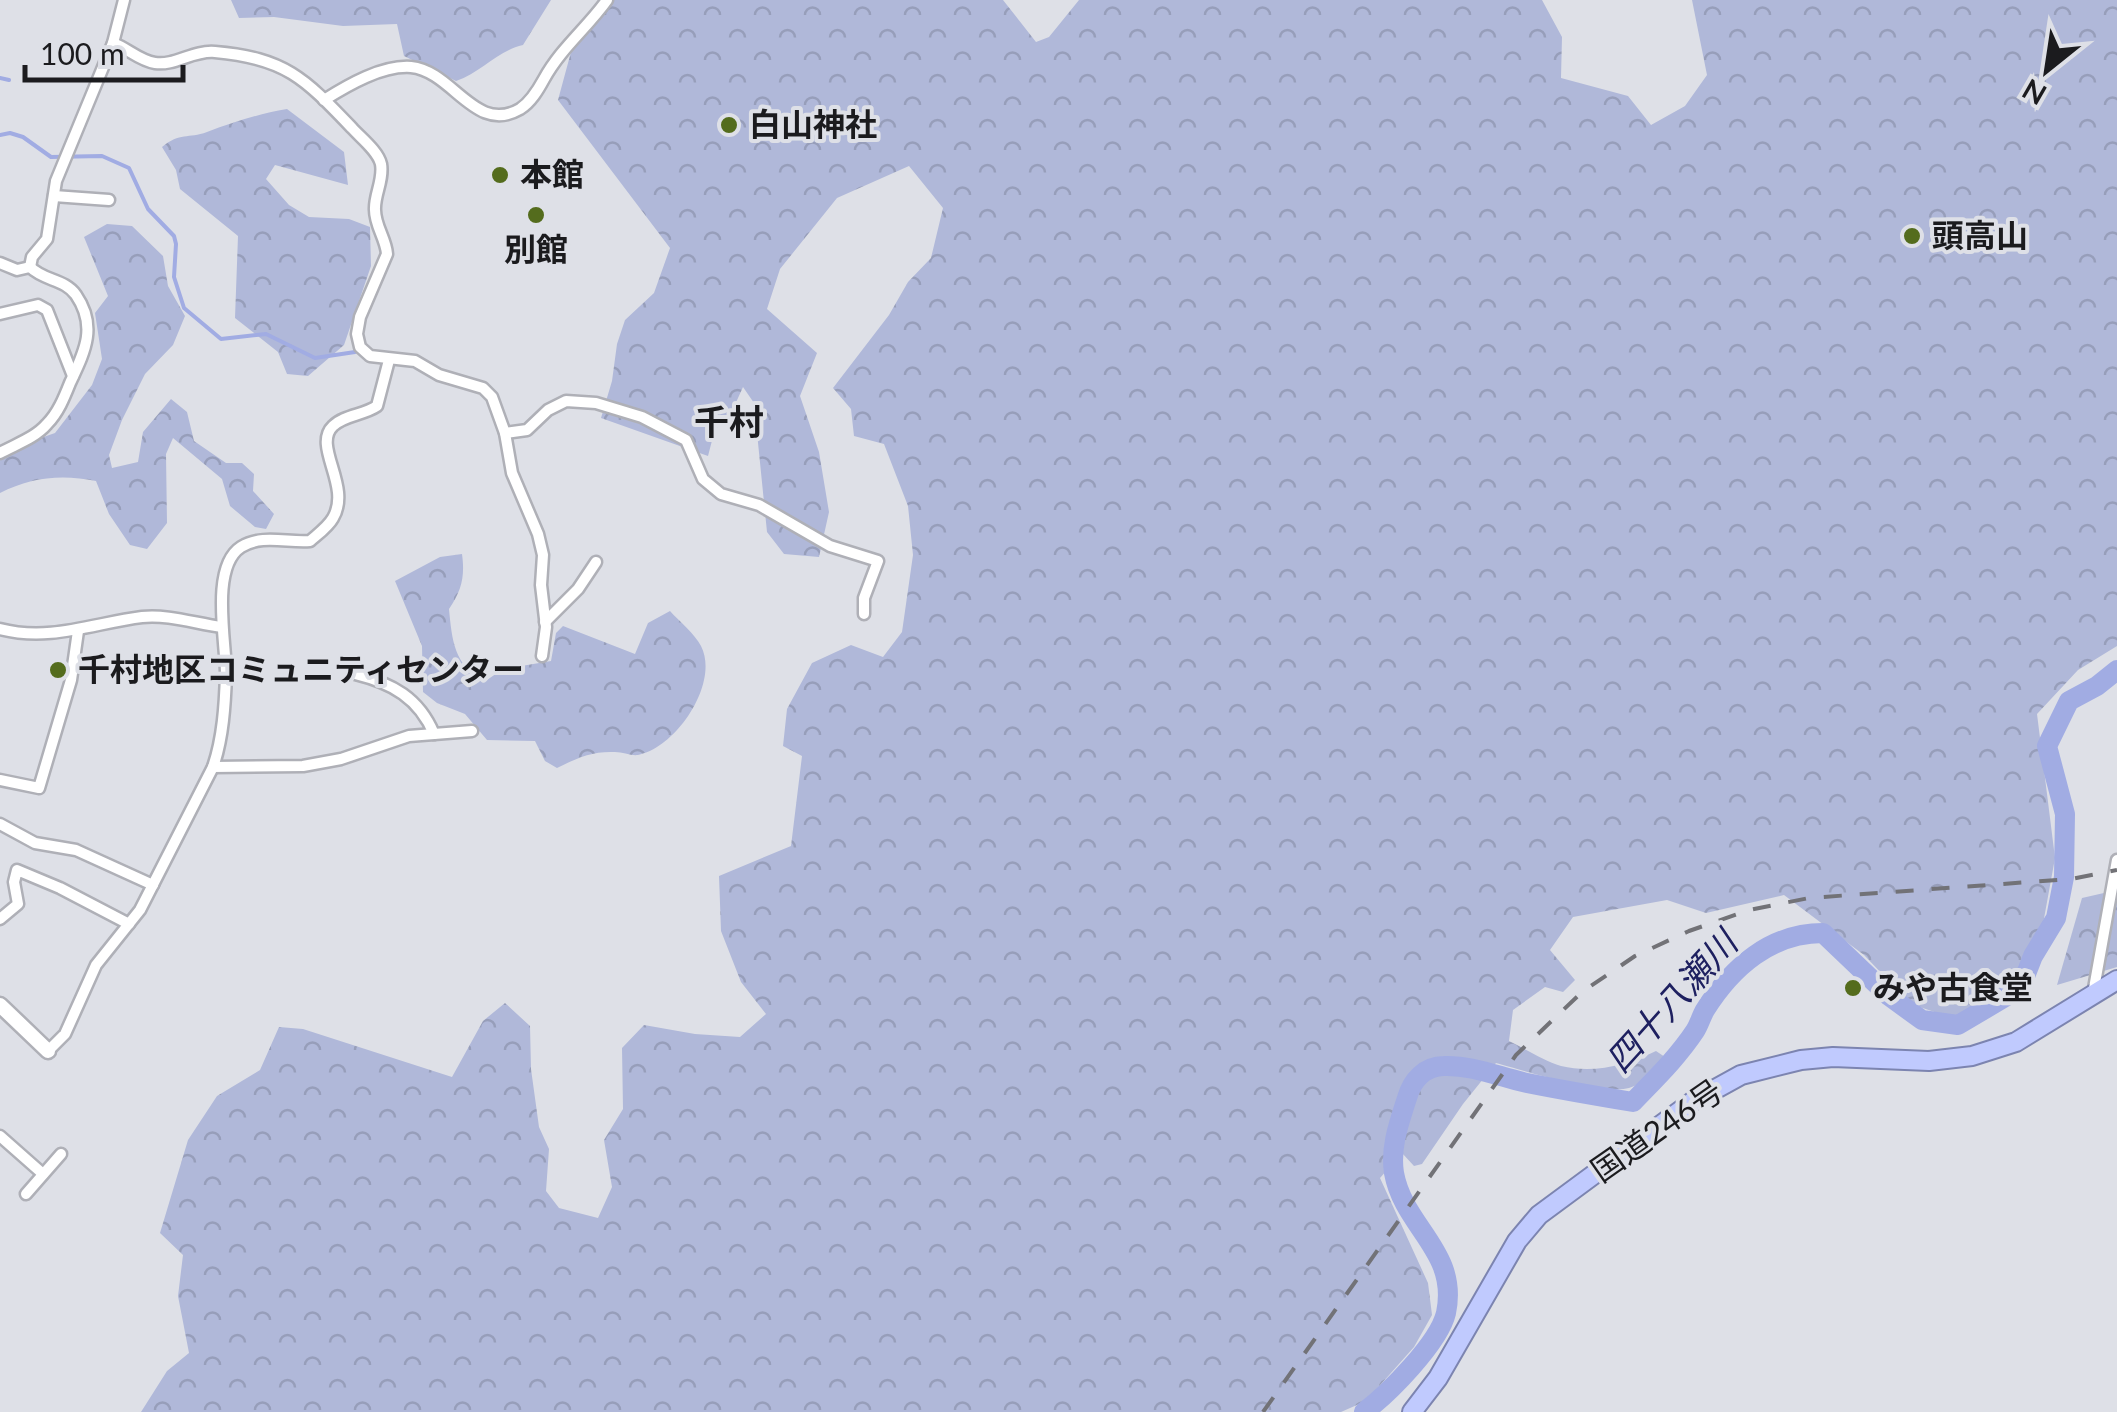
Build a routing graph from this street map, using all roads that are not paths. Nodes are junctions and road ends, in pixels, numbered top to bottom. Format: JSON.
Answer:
{"nodes":[{"id":1,"x":124,"y":0,"type":"edge"},
{"id":2,"x":607,"y":0,"type":"edge"},
{"id":3,"x":113,"y":43,"type":"junction"},
{"id":4,"x":324,"y":100,"type":"junction"},
{"id":5,"x":54,"y":196,"type":"junction"},
{"id":6,"x":109,"y":200,"type":"dead end"},
{"id":7,"x":0,"y":263,"type":"edge"},
{"id":8,"x":30,"y":267,"type":"junction"},
{"id":9,"x":0,"y":314,"type":"edge"},
{"id":10,"x":390,"y":360,"type":"junction"},
{"id":11,"x":74,"y":376,"type":"junction"},
{"id":12,"x":505,"y":433,"type":"junction"},
{"id":13,"x":0,"y":452,"type":"edge"},
{"id":14,"x":596,"y":562,"type":"dead end"},
{"id":15,"x":864,"y":614,"type":"dead end"},
{"id":16,"x":545,"y":622,"type":"junction"},
{"id":17,"x":222,"y":628,"type":"junction"},
{"id":18,"x":0,"y":629,"type":"edge"},
{"id":19,"x":78,"y":632,"type":"junction"},
{"id":20,"x":542,"y":656,"type":"dead end"},
{"id":21,"x":355,"y":674,"type":"dead end"},
{"id":22,"x":472,"y":731,"type":"dead end"},
{"id":23,"x":434,"y":734,"type":"junction"},
{"id":24,"x":213,"y":767,"type":"junction"},
{"id":25,"x":0,"y":780,"type":"edge"},
{"id":26,"x":0,"y":824,"type":"edge"},
{"id":27,"x":2117,"y":860,"type":"edge"},
{"id":28,"x":153,"y":885,"type":"junction"},
{"id":29,"x":0,"y":919,"type":"edge"},
{"id":30,"x":129,"y":924,"type":"junction"},
{"id":31,"x":2117,"y":980,"type":"edge"},
{"id":32,"x":2093,"y":994,"type":"junction"},
{"id":33,"x":0,"y":1005,"type":"edge"},
{"id":34,"x":48,"y":1051,"type":"joint"},
{"id":35,"x":0,"y":1136,"type":"edge"},
{"id":36,"x":61,"y":1154,"type":"dead end"},
{"id":37,"x":43,"y":1174,"type":"junction"},
{"id":38,"x":26,"y":1194,"type":"dead end"},
{"id":39,"x":1412,"y":1412,"type":"edge"}],
"edges":[{"from":1,"to":3,"type":"street"},
{"from":2,"to":4,"type":"street"},
{"from":3,"to":4,"type":"street"},
{"from":3,"to":5,"type":"street"},
{"from":4,"to":10,"type":"street"},
{"from":5,"to":6,"type":"street"},
{"from":5,"to":8,"type":"street"},
{"from":7,"to":8,"type":"street"},
{"from":8,"to":11,"type":"street"},
{"from":9,"to":11,"type":"street"},
{"from":10,"to":12,"type":"street"},
{"from":10,"to":17,"type":"street"},
{"from":11,"to":13,"type":"street"},
{"from":12,"to":15,"type":"street"},
{"from":12,"to":16,"type":"street"},
{"from":14,"to":16,"type":"street"},
{"from":16,"to":20,"type":"street"},
{"from":17,"to":19,"type":"street"},
{"from":17,"to":24,"type":"street"},
{"from":18,"to":19,"type":"street"},
{"from":19,"to":25,"type":"street"},
{"from":21,"to":23,"type":"street"},
{"from":22,"to":23,"type":"street"},
{"from":23,"to":24,"type":"street"},
{"from":24,"to":28,"type":"street"},
{"from":26,"to":28,"type":"street"},
{"from":27,"to":32,"type":"street"},
{"from":28,"to":30,"type":"street"},
{"from":29,"to":30,"type":"street"},
{"from":30,"to":34,"type":"street"},
{"from":31,"to":32,"type":"highway","name":"国道246号"},
{"from":32,"to":39,"type":"highway","name":"国道246号"},
{"from":33,"to":34,"type":"street"},
{"from":35,"to":37,"type":"street"},
{"from":36,"to":37,"type":"street"},
{"from":37,"to":38,"type":"street"}]}
